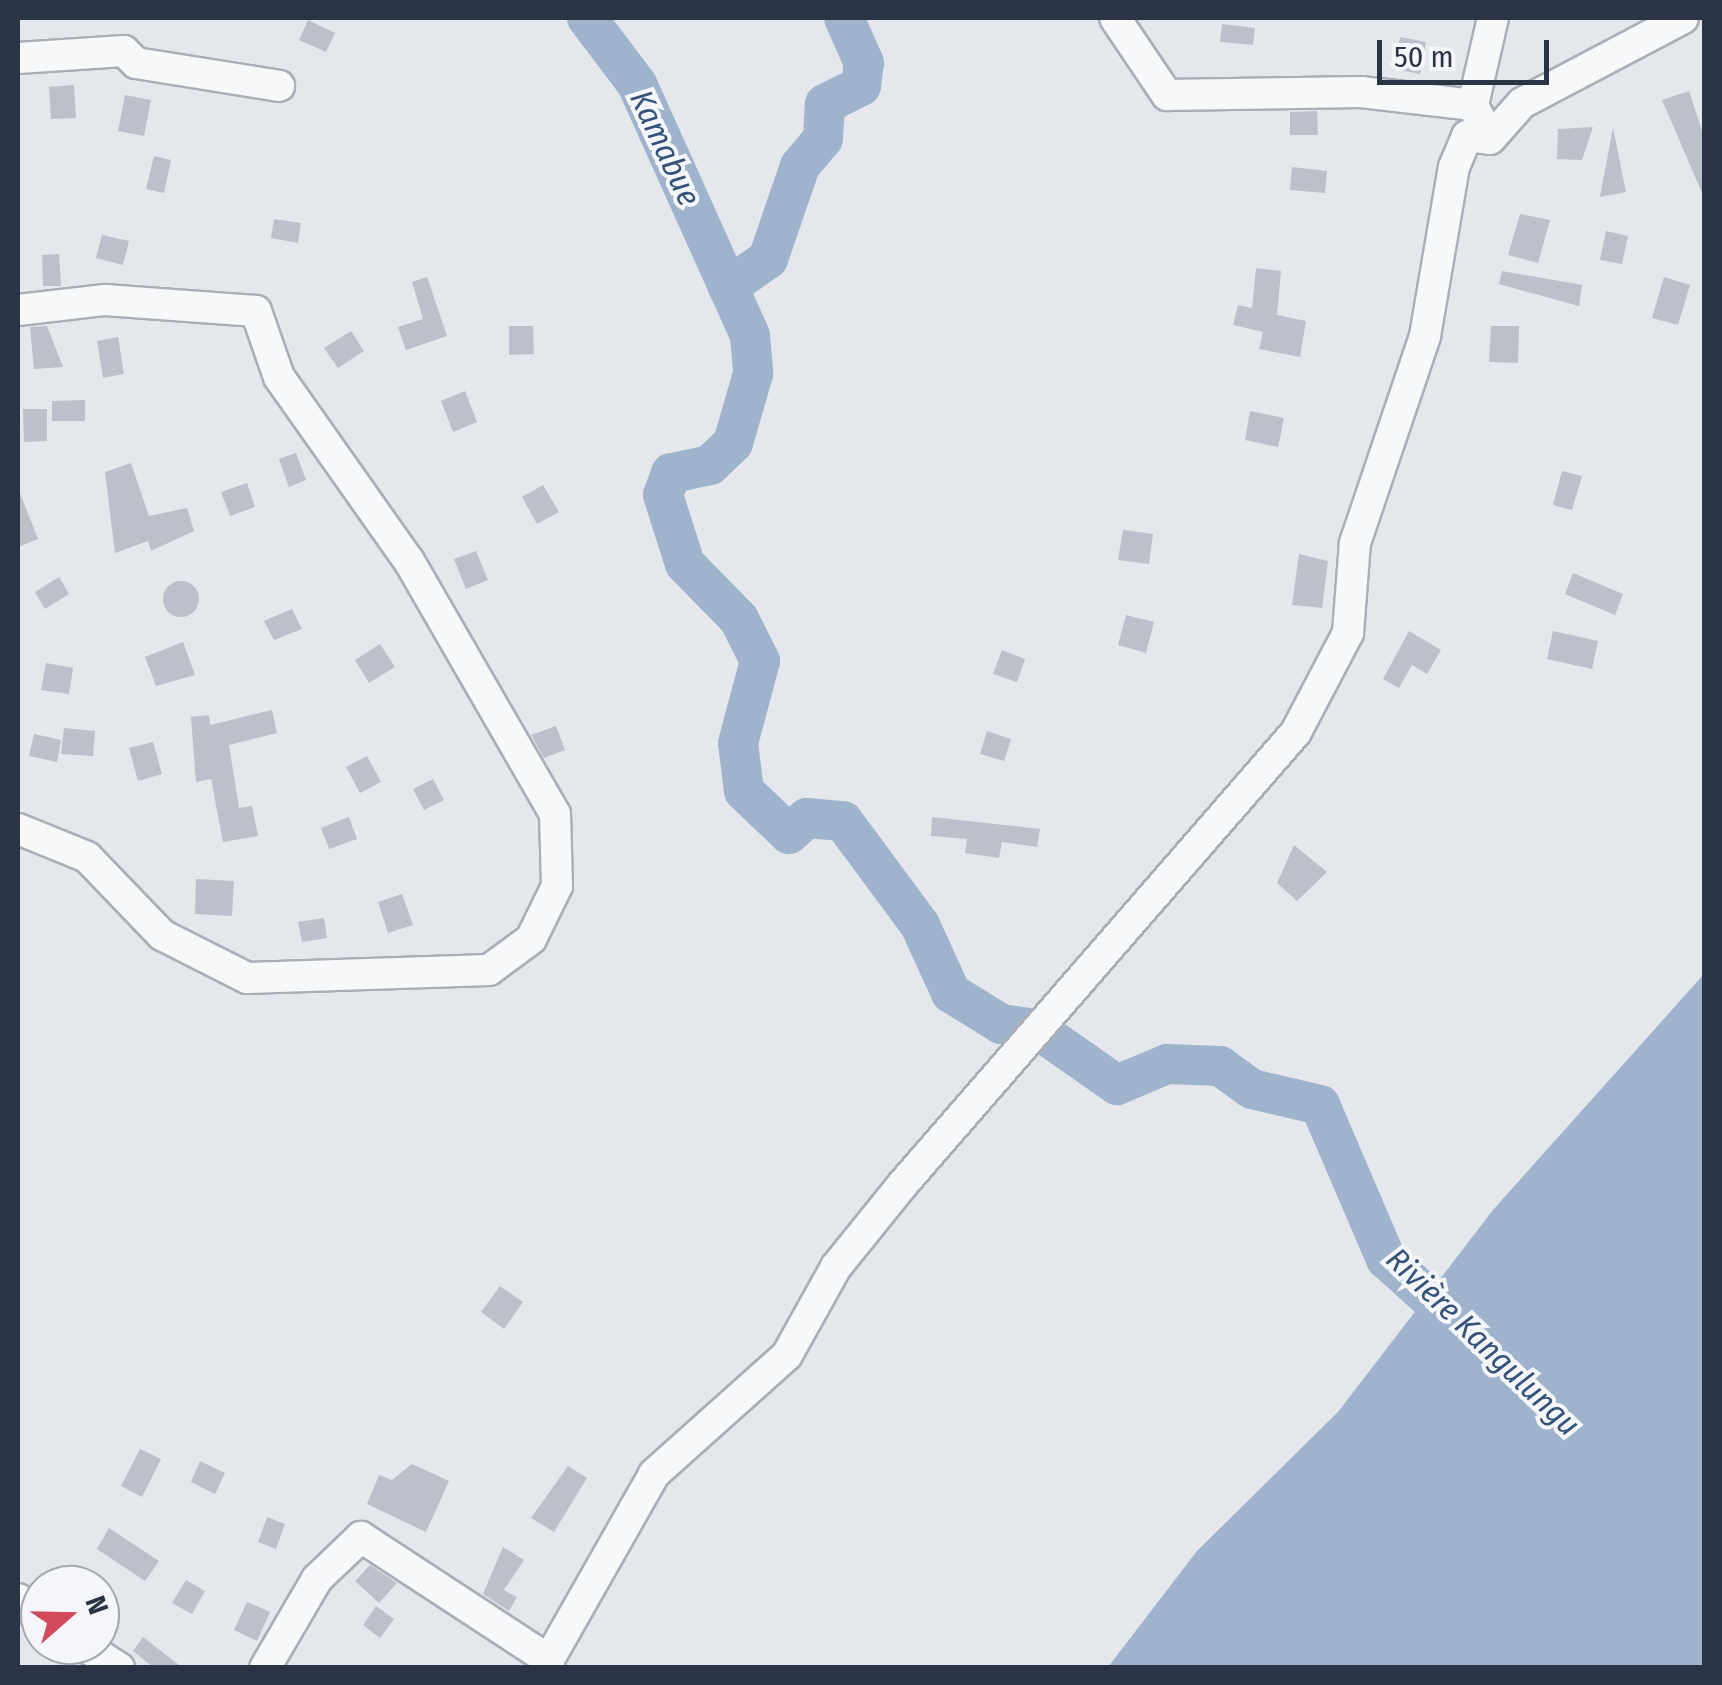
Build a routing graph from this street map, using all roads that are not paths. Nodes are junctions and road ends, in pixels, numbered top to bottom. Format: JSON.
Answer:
{"nodes":[{"id":1,"x":1115,"y":18,"type":"edge"},
{"id":2,"x":1493,"y":18,"type":"edge"},
{"id":3,"x":1683,"y":18,"type":"edge"},
{"id":4,"x":18,"y":58,"type":"edge"},
{"id":5,"x":279,"y":86,"type":"dead end"},
{"id":6,"x":1473,"y":104,"type":"junction"},
{"id":7,"x":1490,"y":139,"type":"junction"},
{"id":8,"x":18,"y":310,"type":"edge"},
{"id":9,"x":18,"y":828,"type":"edge"},
{"id":10,"x":546,"y":1664,"type":"edge"},
{"id":11,"x":266,"y":1668,"type":"edge"}],
"edges":[{"from":1,"to":6,"type":"street"},
{"from":2,"to":6,"type":"street"},
{"from":3,"to":7,"type":"street"},
{"from":4,"to":5,"type":"street"},
{"from":6,"to":7,"type":"street"},
{"from":7,"to":10,"type":"street"},
{"from":8,"to":9,"type":"street"},
{"from":10,"to":11,"type":"street"}]}
